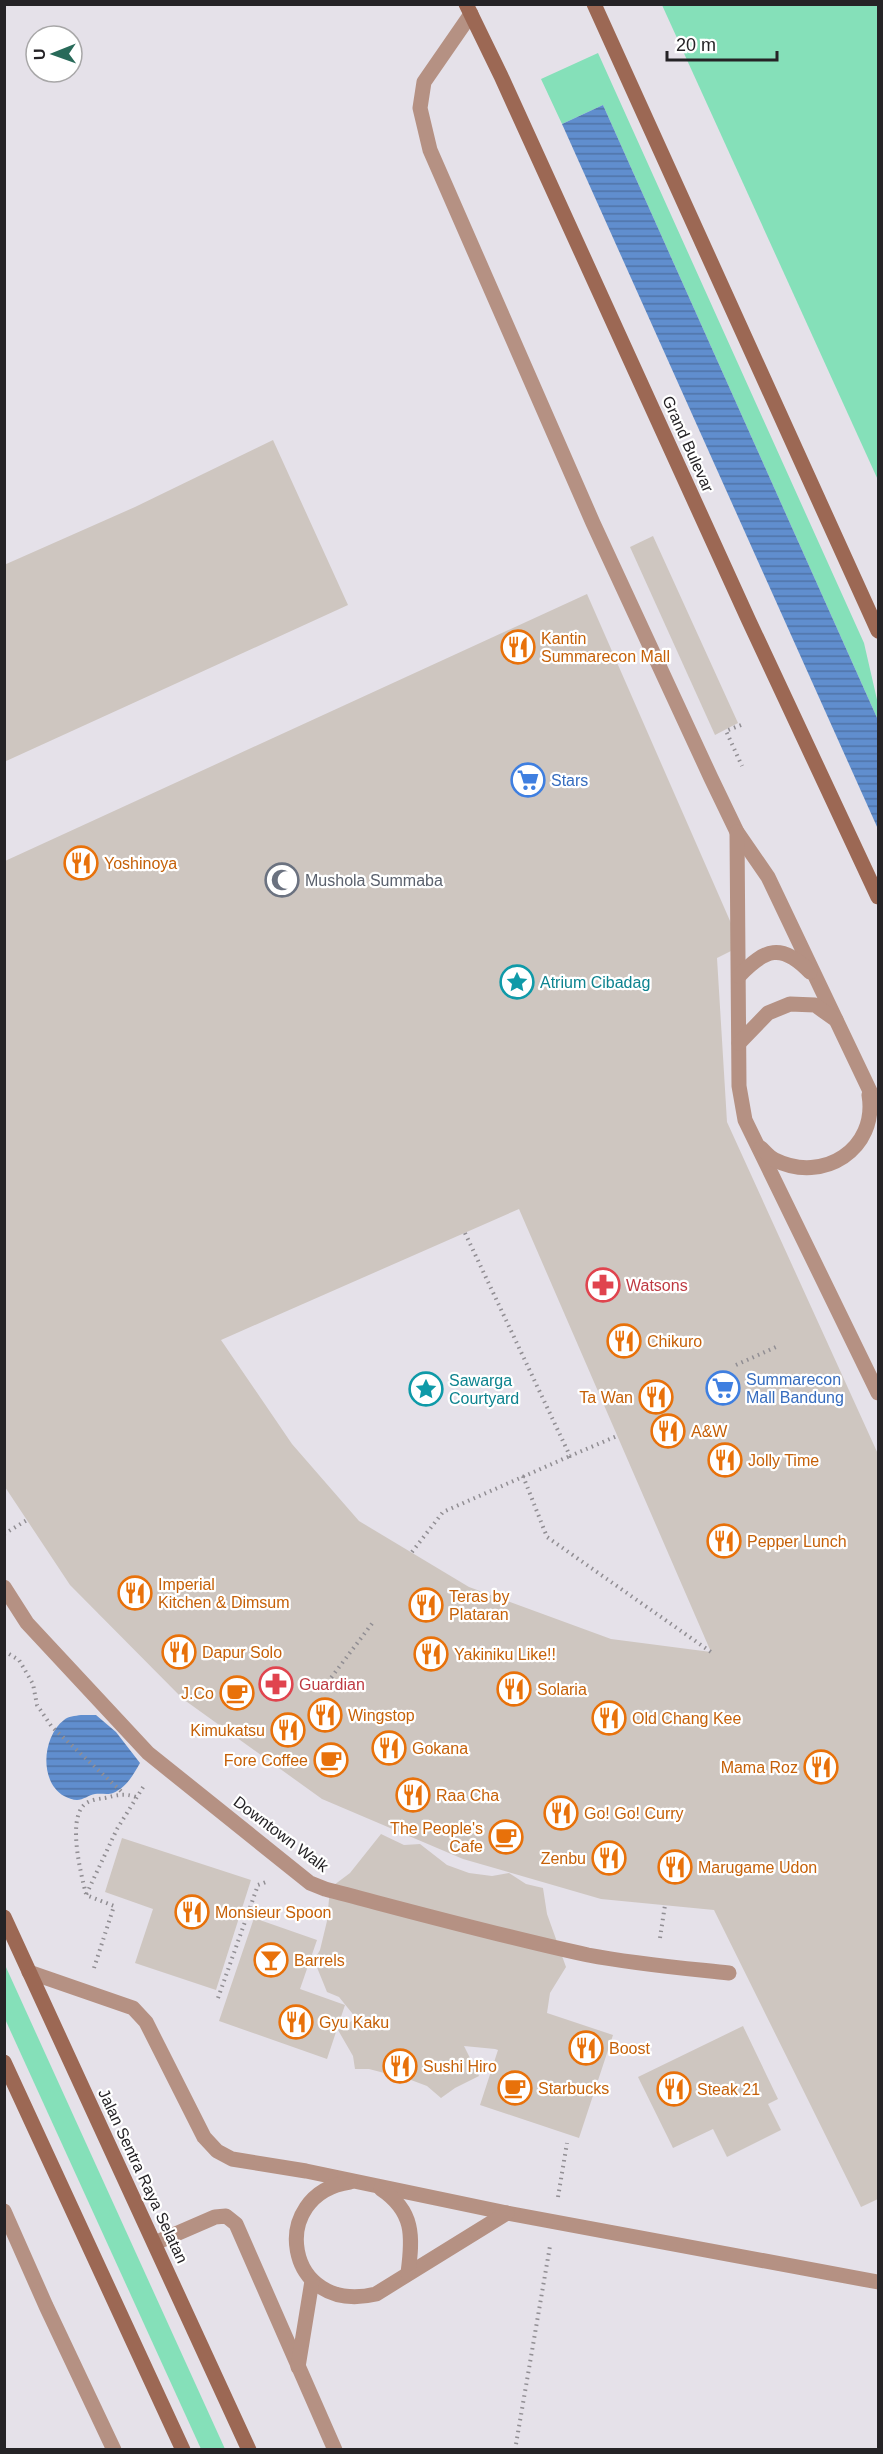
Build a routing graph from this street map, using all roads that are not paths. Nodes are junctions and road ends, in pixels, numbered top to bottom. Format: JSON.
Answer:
{"nodes":[{"id":1,"x":594,"y":4,"type":"edge"},
{"id":2,"x":469,"y":9,"type":"edge"},
{"id":3,"x":879,"y":631,"type":"edge"},
{"id":4,"x":737,"y":832,"type":"junction"},
{"id":5,"x":879,"y":897,"type":"edge"},
{"id":6,"x":738,"y":976,"type":"junction"},
{"id":7,"x":818,"y":981,"type":"junction"},
{"id":8,"x":838,"y":1022,"type":"junction"},
{"id":9,"x":739,"y":1043,"type":"junction"},
{"id":10,"x":867,"y":1082,"type":"junction"},
{"id":11,"x":879,"y":1108,"type":"edge"},
{"id":12,"x":757,"y":1144,"type":"junction"},
{"id":13,"x":879,"y":1393,"type":"edge"},
{"id":14,"x":4,"y":1587,"type":"edge"},
{"id":15,"x":4,"y":1917,"type":"edge"},
{"id":16,"x":29,"y":1972,"type":"junction"},
{"id":17,"x":729,"y":1973,"type":"dead end"},
{"id":18,"x":4,"y":2062,"type":"edge"},
{"id":19,"x":356,"y":2181,"type":"junction"},
{"id":20,"x":377,"y":2187,"type":"junction"},
{"id":21,"x":4,"y":2211,"type":"edge"},
{"id":22,"x":507,"y":2213,"type":"junction"},
{"id":23,"x":154,"y":2243,"type":"junction"},
{"id":24,"x":408,"y":2273,"type":"junction"},
{"id":25,"x":312,"y":2281,"type":"junction"},
{"id":26,"x":879,"y":2282,"type":"edge"},
{"id":27,"x":298,"y":2367,"type":"junction"},
{"id":28,"x":114,"y":2450,"type":"edge"},
{"id":29,"x":183,"y":2450,"type":"edge"},
{"id":30,"x":249,"y":2450,"type":"edge"},
{"id":31,"x":335,"y":2450,"type":"edge"}],
"edges":[{"from":1,"to":3,"type":"street"},
{"from":2,"to":4,"type":"street"},
{"from":2,"to":5,"type":"street","name":"Grand Bulevar"},
{"from":4,"to":6,"type":"street"},
{"from":4,"to":7,"type":"street"},
{"from":6,"to":7,"type":"street"},
{"from":6,"to":9,"type":"street"},
{"from":7,"to":8,"type":"street"},
{"from":8,"to":9,"type":"street"},
{"from":8,"to":10,"type":"street"},
{"from":9,"to":12,"type":"street"},
{"from":10,"to":11,"type":"street"},
{"from":10,"to":12,"type":"street"},
{"from":12,"to":13,"type":"street"},
{"from":14,"to":17,"type":"street","name":"Downtown Walk"},
{"from":15,"to":16,"type":"street","name":"Jalan Sentra Raya Selatan"},
{"from":16,"to":19,"type":"street"},
{"from":16,"to":23,"type":"street","name":"Jalan Sentra Raya Selatan"},
{"from":18,"to":29,"type":"street"},
{"from":19,"to":20,"type":"street"},
{"from":19,"to":25,"type":"street"},
{"from":20,"to":22,"type":"street"},
{"from":20,"to":24,"type":"street"},
{"from":21,"to":28,"type":"street"},
{"from":22,"to":24,"type":"street"},
{"from":22,"to":26,"type":"street"},
{"from":23,"to":27,"type":"street"},
{"from":23,"to":30,"type":"street","name":"Jalan Sentra Raya Selatan"},
{"from":24,"to":25,"type":"street"},
{"from":25,"to":27,"type":"street"},
{"from":27,"to":31,"type":"street"}]}
